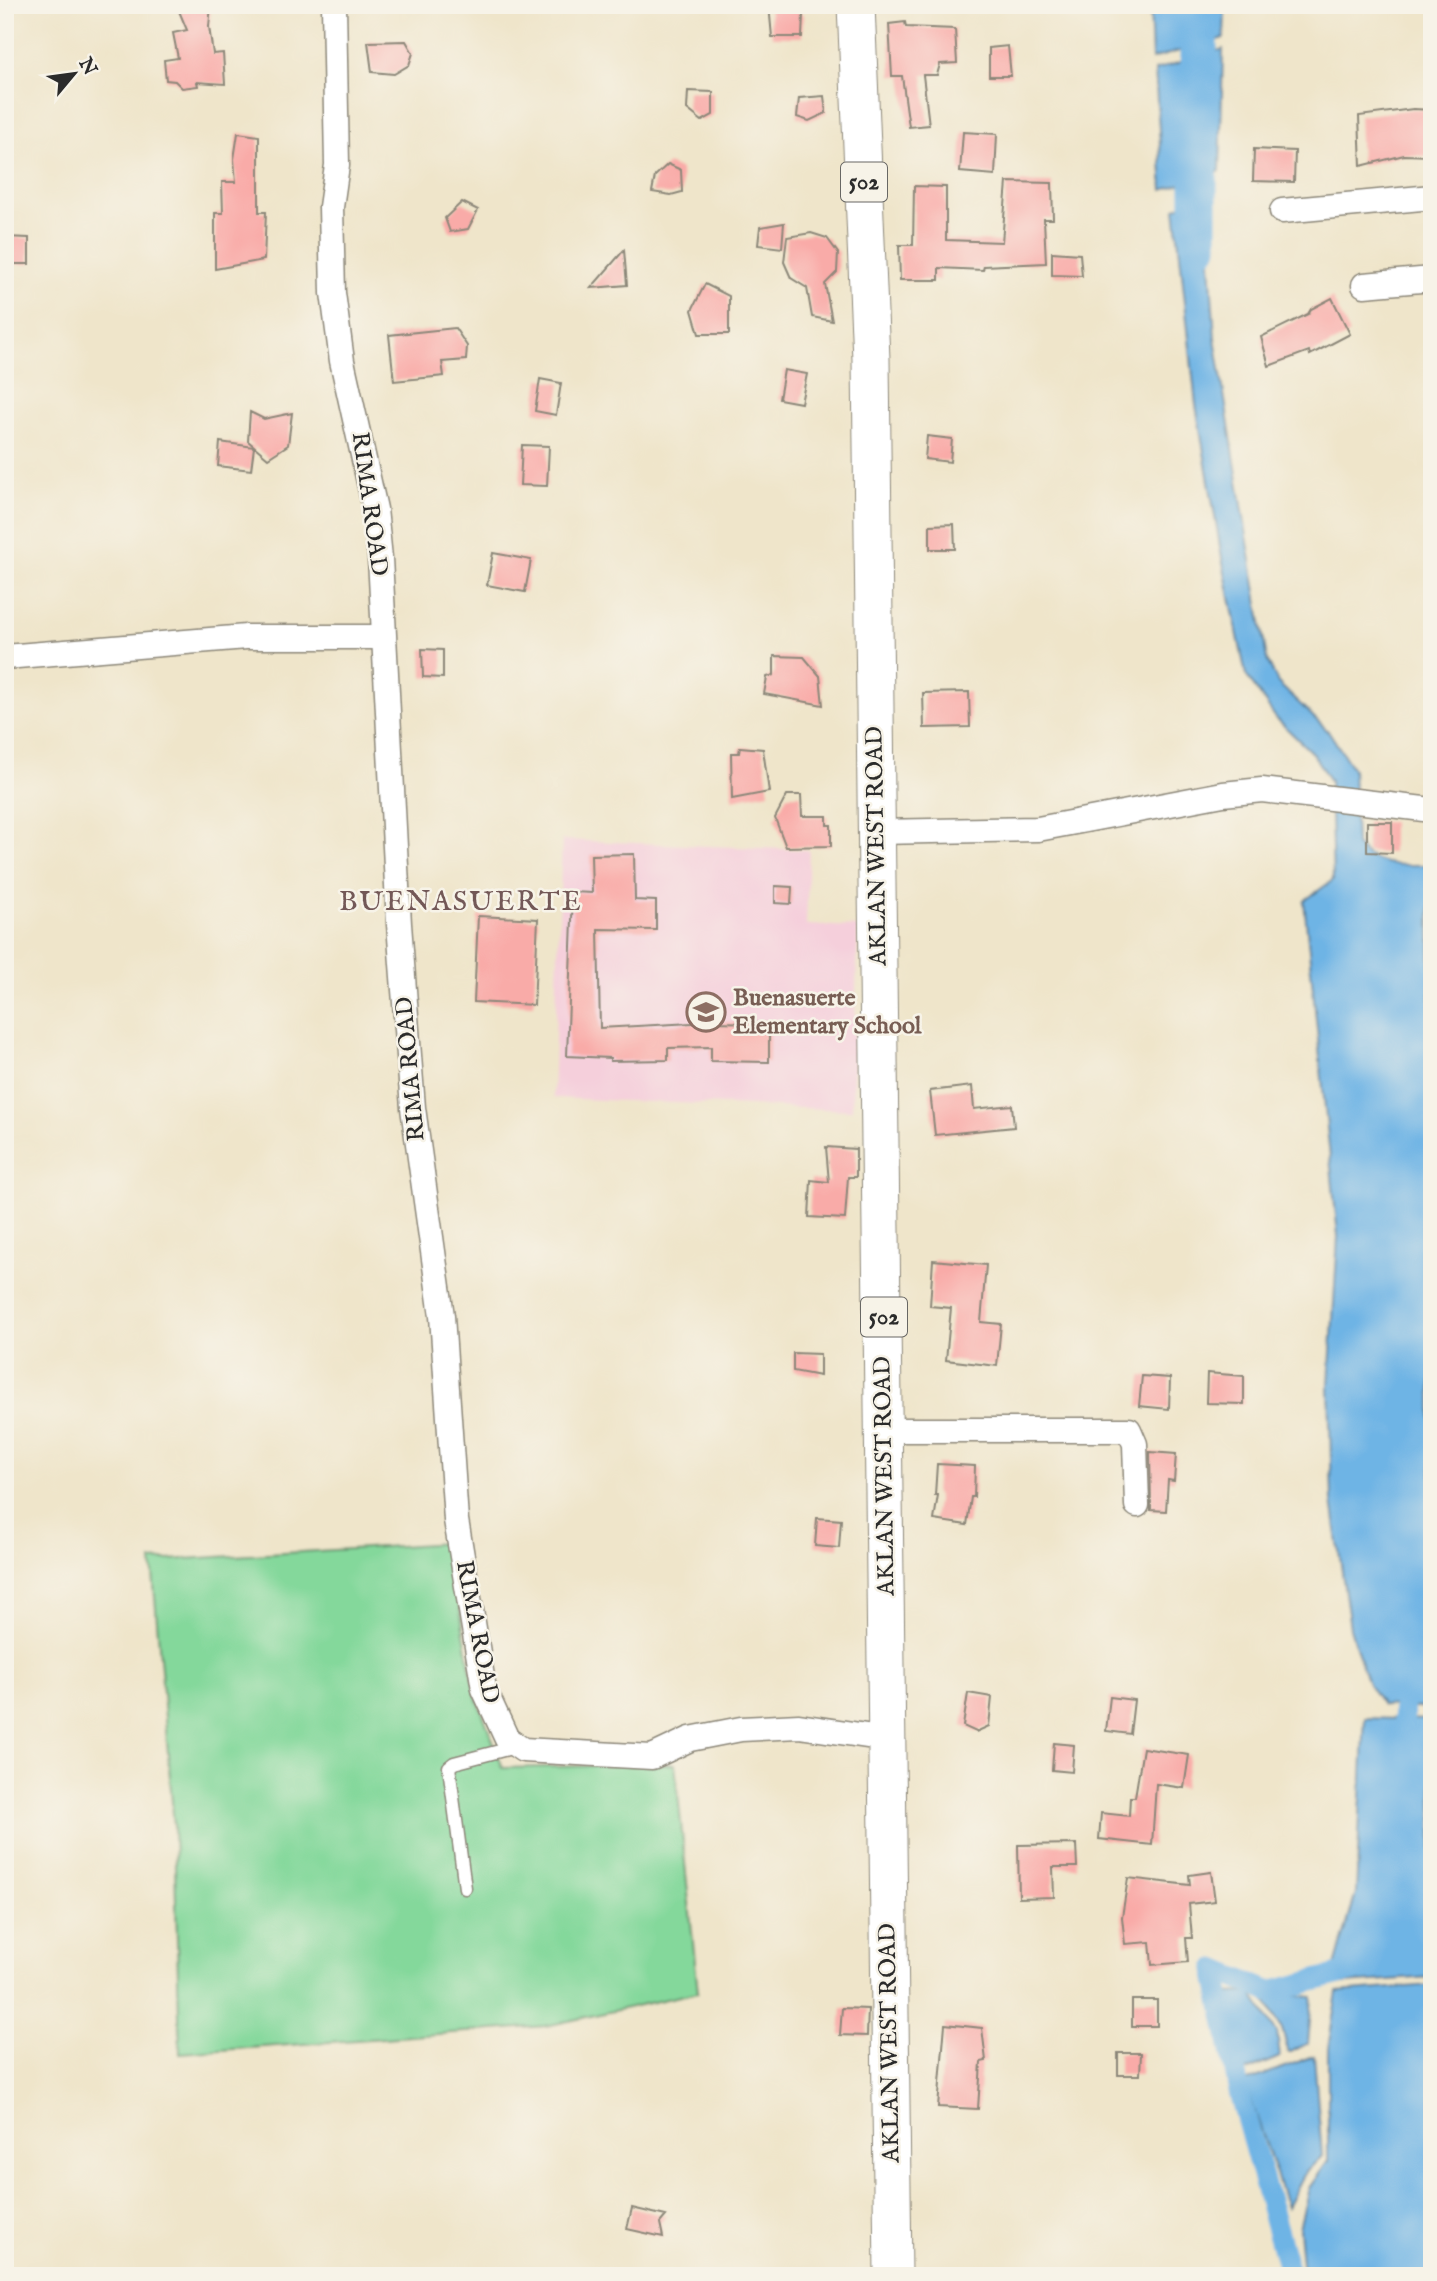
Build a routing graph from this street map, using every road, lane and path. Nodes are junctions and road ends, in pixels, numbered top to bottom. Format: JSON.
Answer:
{"nodes":[{"id":1,"x":334,"y":5,"type":"edge"},
{"id":2,"x":856,"y":5,"type":"edge"},
{"id":3,"x":1432,"y":197,"type":"edge"},
{"id":4,"x":1282,"y":211,"type":"dead end"},
{"id":5,"x":1432,"y":279,"type":"edge"},
{"id":6,"x":1364,"y":285,"type":"dead end"},
{"id":7,"x":383,"y":637,"type":"junction"},
{"id":8,"x":5,"y":657,"type":"edge"},
{"id":9,"x":1432,"y":810,"type":"edge"},
{"id":10,"x":877,"y":832,"type":"junction"},
{"id":11,"x":885,"y":1430,"type":"junction"},
{"id":12,"x":1137,"y":1505,"type":"dead end"},
{"id":13,"x":887,"y":1739,"type":"junction"},
{"id":14,"x":515,"y":1746,"type":"junction"},
{"id":15,"x":465,"y":1888,"type":"dead end"},
{"id":16,"x":893,"y":2276,"type":"edge"}],
"edges":[{"from":1,"to":7,"type":"street","name":"RIMA ROAD"},
{"from":2,"to":10,"type":"main road","name":"AKLAN WEST ROAD","number":"502"},
{"from":3,"to":4,"type":"street"},
{"from":5,"to":6,"type":"street"},
{"from":7,"to":8,"type":"street"},
{"from":7,"to":14,"type":"street","name":"RIMA ROAD"},
{"from":9,"to":10,"type":"street"},
{"from":10,"to":11,"type":"main road","name":"AKLAN WEST ROAD","number":"502"},
{"from":11,"to":12,"type":"street"},
{"from":11,"to":13,"type":"main road","name":"AKLAN WEST ROAD","number":"502"},
{"from":13,"to":14,"type":"street"},
{"from":13,"to":16,"type":"main road","name":"AKLAN WEST ROAD","number":"502"},
{"from":14,"to":15,"type":"lane"}]}
